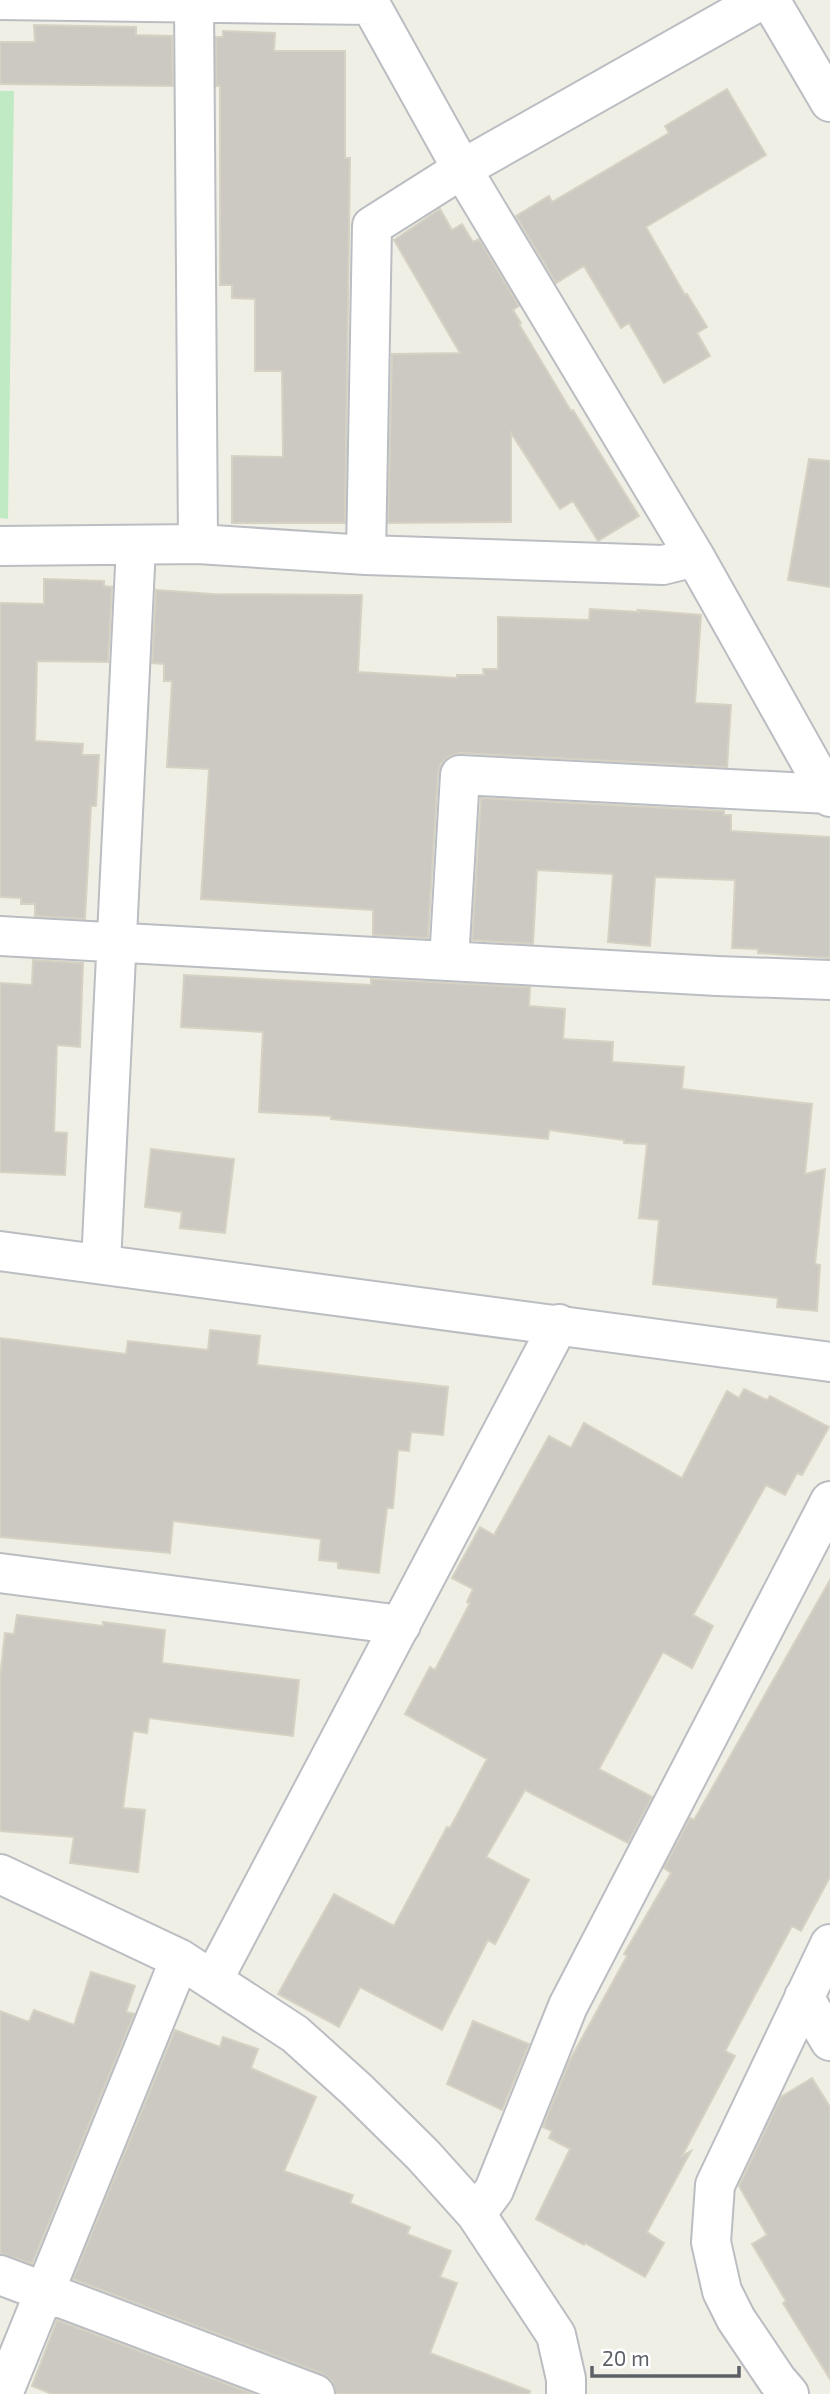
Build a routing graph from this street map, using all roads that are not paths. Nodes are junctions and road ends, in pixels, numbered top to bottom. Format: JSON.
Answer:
{"nodes":[{"id":1,"x":0,"y":0,"type":"edge"},
{"id":2,"x":761,"y":0,"type":"edge"},
{"id":3,"x":769,"y":0,"type":"edge"},
{"id":4,"x":369,"y":2,"type":"edge"},
{"id":5,"x":194,"y":3,"type":"junction"},
{"id":6,"x":830,"y":102,"type":"edge"},
{"id":7,"x":462,"y":169,"type":"junction"},
{"id":8,"x":198,"y":544,"type":"junction"},
{"id":9,"x":0,"y":546,"type":"edge"},
{"id":10,"x":136,"y":546,"type":"junction"},
{"id":11,"x":366,"y":555,"type":"junction"},
{"id":12,"x":695,"y":557,"type":"junction"},
{"id":13,"x":829,"y":796,"type":"edge"},
{"id":14,"x":0,"y":936,"type":"edge"},
{"id":15,"x":117,"y":941,"type":"junction"},
{"id":16,"x":449,"y":961,"type":"junction"},
{"id":17,"x":830,"y":980,"type":"edge"},
{"id":18,"x":0,"y":1251,"type":"edge"},
{"id":19,"x":101,"y":1265,"type":"junction"},
{"id":20,"x":559,"y":1324,"type":"junction"},
{"id":21,"x":830,"y":1362,"type":"edge"},
{"id":22,"x":830,"y":1501,"type":"edge"},
{"id":23,"x":0,"y":1573,"type":"edge"},
{"id":24,"x":401,"y":1625,"type":"junction"},
{"id":25,"x":0,"y":1874,"type":"edge"},
{"id":26,"x":830,"y":1944,"type":"edge"},
{"id":27,"x":180,"y":1959,"type":"junction"},
{"id":28,"x":214,"y":1980,"type":"junction"},
{"id":29,"x":804,"y":1997,"type":"junction"},
{"id":30,"x":830,"y":2041,"type":"edge"},
{"id":31,"x":476,"y":2214,"type":"junction"},
{"id":32,"x":0,"y":2275,"type":"edge"},
{"id":33,"x":45,"y":2292,"type":"junction"},
{"id":34,"x":3,"y":2394,"type":"edge"},
{"id":35,"x":315,"y":2394,"type":"edge"},
{"id":36,"x":566,"y":2394,"type":"edge"},
{"id":37,"x":789,"y":2394,"type":"edge"}],
"edges":[{"from":1,"to":5,"type":"street"},
{"from":2,"to":7,"type":"street"},
{"from":3,"to":6,"type":"street"},
{"from":4,"to":5,"type":"street"},
{"from":4,"to":7,"type":"street"},
{"from":5,"to":8,"type":"street"},
{"from":7,"to":11,"type":"street"},
{"from":7,"to":12,"type":"street"},
{"from":8,"to":10,"type":"street"},
{"from":8,"to":11,"type":"street"},
{"from":9,"to":10,"type":"street"},
{"from":10,"to":15,"type":"street"},
{"from":11,"to":12,"type":"street"},
{"from":12,"to":13,"type":"street"},
{"from":13,"to":16,"type":"street"},
{"from":14,"to":15,"type":"street"},
{"from":15,"to":16,"type":"street"},
{"from":15,"to":19,"type":"street"},
{"from":16,"to":17,"type":"street"},
{"from":18,"to":19,"type":"street"},
{"from":19,"to":20,"type":"street"},
{"from":20,"to":21,"type":"street"},
{"from":20,"to":24,"type":"street"},
{"from":22,"to":31,"type":"street"},
{"from":23,"to":24,"type":"street"},
{"from":24,"to":28,"type":"street"},
{"from":25,"to":27,"type":"street"},
{"from":26,"to":29,"type":"street"},
{"from":27,"to":28,"type":"street"},
{"from":27,"to":33,"type":"street"},
{"from":28,"to":31,"type":"street"},
{"from":29,"to":30,"type":"street"},
{"from":29,"to":37,"type":"street"},
{"from":31,"to":36,"type":"street"},
{"from":32,"to":33,"type":"street"},
{"from":33,"to":34,"type":"street"},
{"from":33,"to":35,"type":"street"}]}
